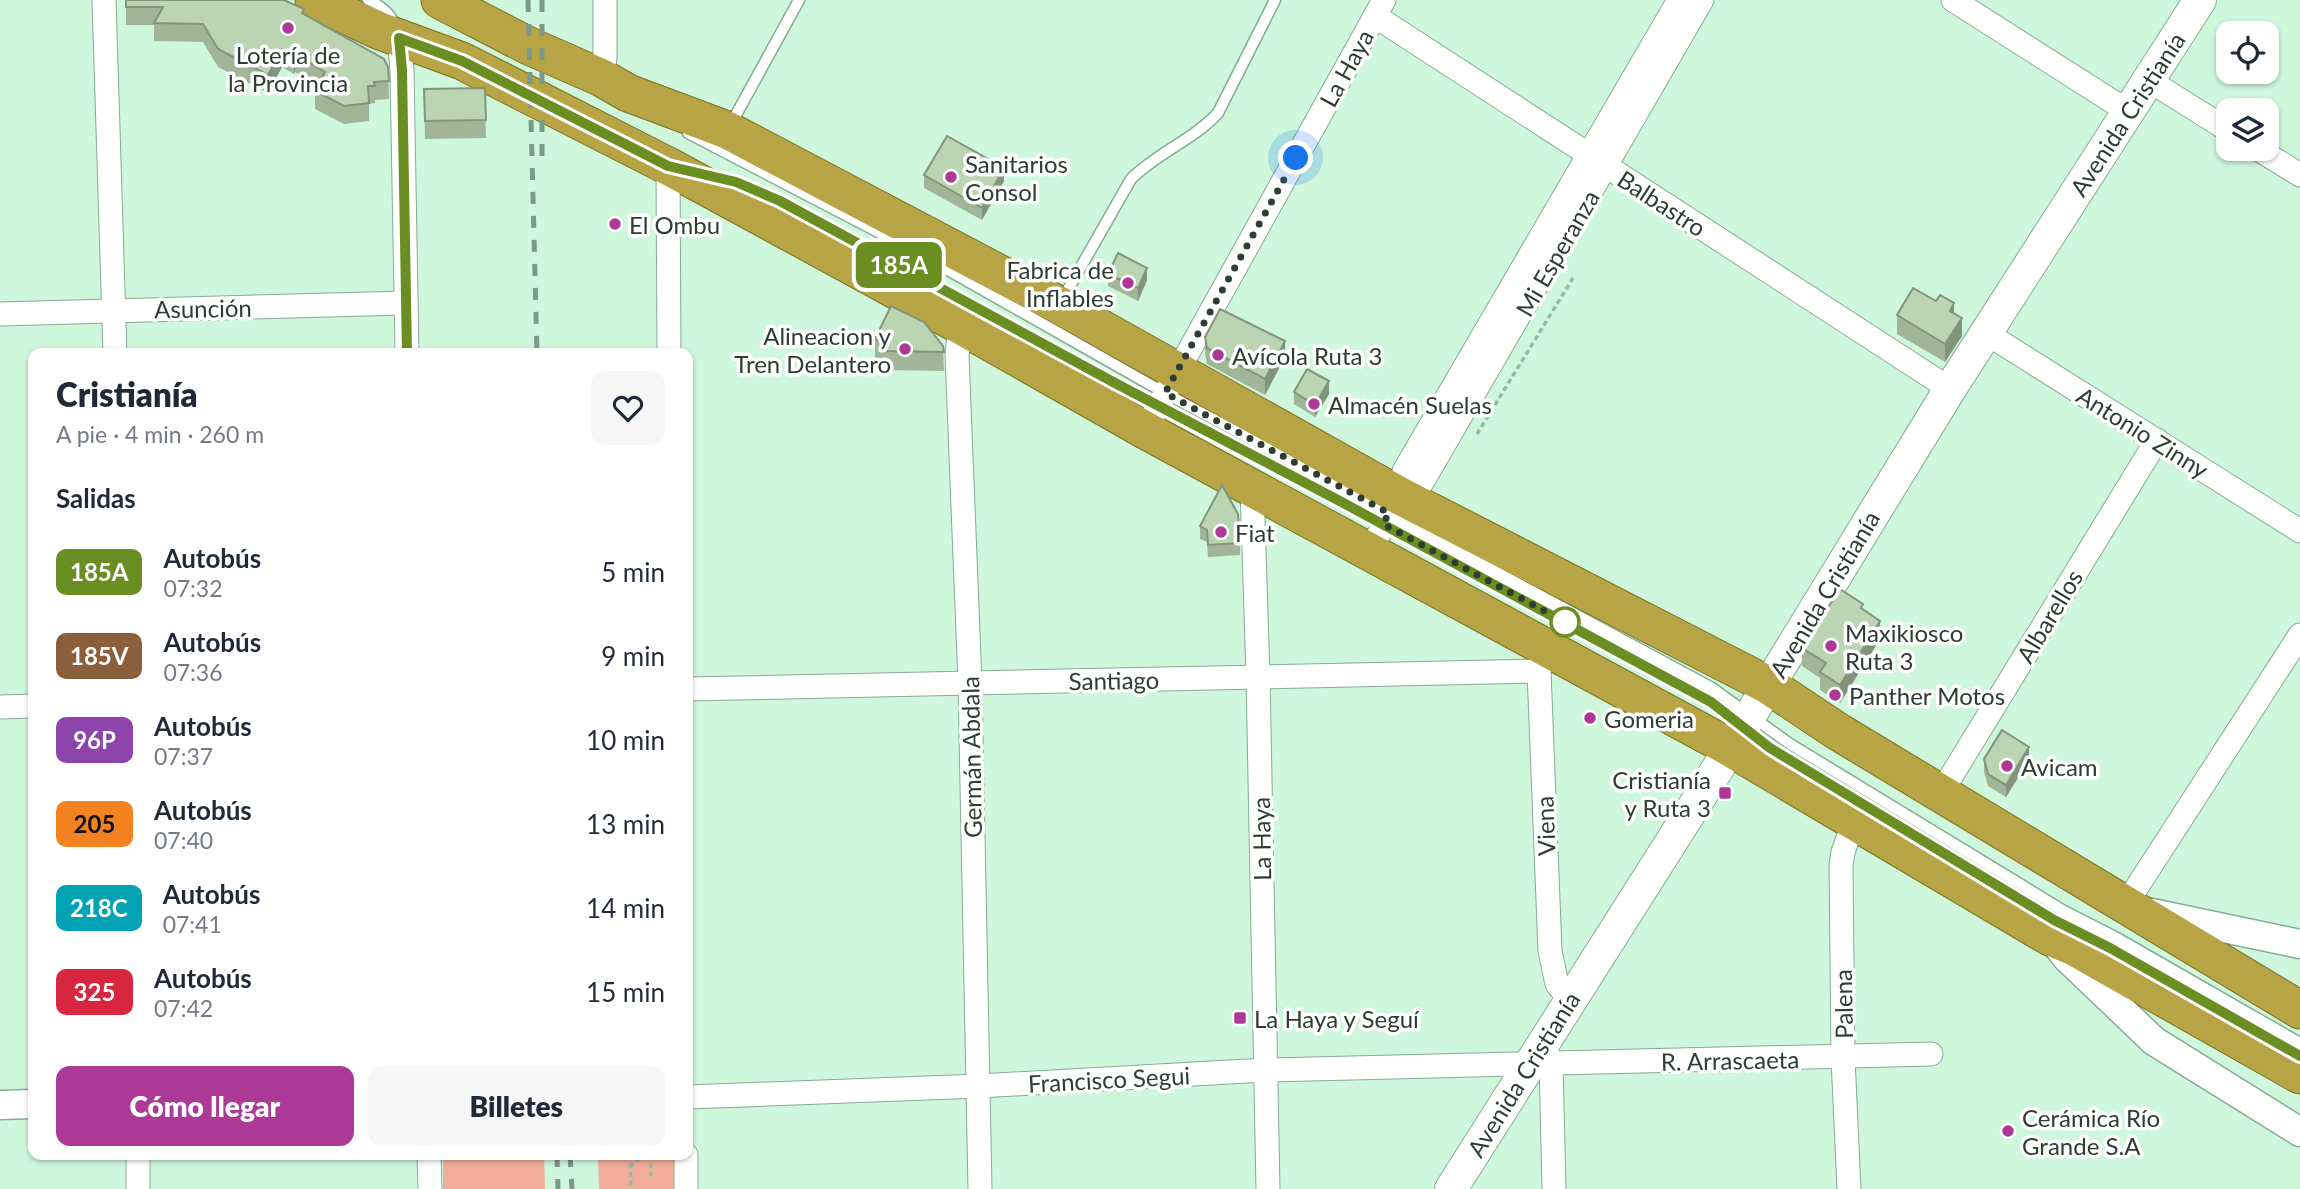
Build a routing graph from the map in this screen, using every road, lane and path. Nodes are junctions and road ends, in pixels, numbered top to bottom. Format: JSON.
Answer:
{"nodes":[{"id":1,"x":104,"y":0,"type":"edge"},
{"id":2,"x":314,"y":0,"type":"edge"},
{"id":3,"x":368,"y":0,"type":"edge"},
{"id":4,"x":605,"y":0,"type":"edge"},
{"id":5,"x":799,"y":0,"type":"edge"},
{"id":6,"x":1275,"y":0,"type":"edge"},
{"id":7,"x":1678,"y":0,"type":"edge"},
{"id":8,"x":1702,"y":0,"type":"edge"},
{"id":9,"x":1952,"y":0,"type":"edge"},
{"id":10,"x":2200,"y":0,"type":"edge"},
{"id":11,"x":442,"y":1,"type":"edge"},
{"id":12,"x":1380,"y":8,"type":"edge"},
{"id":13,"x":399,"y":38,"type":"junction"},
{"id":14,"x":2150,"y":81,"type":"junction"},
{"id":15,"x":615,"y":85,"type":"junction"},
{"id":16,"x":2129,"y":112,"type":"junction"},
{"id":17,"x":661,"y":117,"type":"dead end"},
{"id":18,"x":2216,"y":122,"type":"edge"},
{"id":19,"x":672,"y":125,"type":"dead end"},
{"id":20,"x":727,"y":130,"type":"junction"},
{"id":21,"x":1598,"y":161,"type":"junction"},
{"id":22,"x":2277,"y":161,"type":"edge"},
{"id":23,"x":668,"y":166,"type":"junction"},
{"id":24,"x":2300,"y":175,"type":"edge"},
{"id":25,"x":1573,"y":278,"type":"dead end"},
{"id":26,"x":406,"y":303,"type":"junction"},
{"id":27,"x":1059,"y":305,"type":"junction"},
{"id":28,"x":114,"y":310,"type":"junction"},
{"id":29,"x":0,"y":314,"type":"edge"},
{"id":30,"x":960,"y":326,"type":"junction"},
{"id":31,"x":1986,"y":332,"type":"junction"},
{"id":32,"x":115,"y":348,"type":"edge"},
{"id":33,"x":407,"y":348,"type":"edge"},
{"id":34,"x":669,"y":348,"type":"edge"},
{"id":35,"x":1950,"y":389,"type":"junction"},
{"id":36,"x":1161,"y":400,"type":"junction"},
{"id":37,"x":1474,"y":439,"type":"dead end"},
{"id":38,"x":2157,"y":440,"type":"junction"},
{"id":39,"x":1252,"y":489,"type":"junction"},
{"id":40,"x":1385,"y":521,"type":"junction"},
{"id":41,"x":2300,"y":531,"type":"edge"},
{"id":42,"x":2300,"y":635,"type":"edge"},
{"id":43,"x":1543,"y":659,"type":"junction"},
{"id":44,"x":1258,"y":676,"type":"junction"},
{"id":45,"x":970,"y":683,"type":"junction"},
{"id":46,"x":1768,"y":685,"type":"junction"},
{"id":47,"x":693,"y":689,"type":"edge"},
{"id":48,"x":28,"y":706,"type":"edge"},
{"id":49,"x":0,"y":707,"type":"edge"},
{"id":50,"x":1740,"y":730,"type":"junction"},
{"id":51,"x":1941,"y":793,"type":"junction"},
{"id":52,"x":1854,"y":821,"type":"junction"},
{"id":53,"x":1948,"y":855,"type":"dead end"},
{"id":54,"x":2126,"y":904,"type":"junction"},
{"id":55,"x":2050,"y":937,"type":"junction"},
{"id":56,"x":2300,"y":944,"type":"edge"},
{"id":57,"x":2110,"y":948,"type":"dead end"},
{"id":58,"x":1570,"y":1000,"type":"junction"},
{"id":59,"x":2300,"y":1010,"type":"edge"},
{"id":60,"x":2300,"y":1043,"type":"edge"},
{"id":61,"x":1931,"y":1054,"type":"dead end"},
{"id":62,"x":1541,"y":1055,"type":"junction"},
{"id":63,"x":2300,"y":1056,"type":"edge"},
{"id":64,"x":1843,"y":1058,"type":"junction"},
{"id":65,"x":1265,"y":1070,"type":"junction"},
{"id":66,"x":2300,"y":1075,"type":"edge"},
{"id":67,"x":979,"y":1086,"type":"junction"},
{"id":68,"x":693,"y":1097,"type":"edge"},
{"id":69,"x":28,"y":1104,"type":"edge"},
{"id":70,"x":0,"y":1105,"type":"edge"},
{"id":71,"x":2300,"y":1132,"type":"edge"},
{"id":72,"x":138,"y":1160,"type":"edge"},
{"id":73,"x":429,"y":1160,"type":"edge"},
{"id":74,"x":630,"y":1160,"type":"edge"},
{"id":75,"x":638,"y":1160,"type":"edge"},
{"id":76,"x":650,"y":1160,"type":"edge"},
{"id":77,"x":686,"y":1160,"type":"edge"},
{"id":78,"x":630,"y":1167,"type":"junction"},
{"id":79,"x":651,"y":1176,"type":"dead end"},
{"id":80,"x":138,"y":1189,"type":"edge"},
{"id":81,"x":430,"y":1189,"type":"edge"},
{"id":82,"x":631,"y":1189,"type":"edge"},
{"id":83,"x":686,"y":1189,"type":"edge"},
{"id":84,"x":980,"y":1189,"type":"edge"},
{"id":85,"x":1268,"y":1189,"type":"edge"},
{"id":86,"x":1451,"y":1189,"type":"edge"},
{"id":87,"x":1554,"y":1189,"type":"edge"},
{"id":88,"x":1849,"y":1189,"type":"edge"}],
"edges":[{"from":1,"to":28,"type":"street"},
{"from":2,"to":13,"type":"highway"},
{"from":3,"to":13,"type":"lane"},
{"from":4,"to":15,"type":"street"},
{"from":5,"to":20,"type":"lane"},
{"from":6,"to":27,"type":"lane"},
{"from":7,"to":21,"type":"street","name":"Mi Esperanza"},
{"from":8,"to":21,"type":"street","name":"Mi Esperanza"},
{"from":9,"to":16,"type":"street"},
{"from":10,"to":14,"type":"main road","name":"Avenida Cristianía"},
{"from":11,"to":15,"type":"highway"},
{"from":12,"to":21,"type":"street","name":"Balbastro"},
{"from":12,"to":36,"type":"street","name":"La Haya"},
{"from":13,"to":23,"type":"highway"},
{"from":13,"to":26,"type":"street"},
{"from":14,"to":16,"type":"main road","name":"Avenida Cristianía"},
{"from":14,"to":18,"type":"street"},
{"from":15,"to":17,"type":"lane"},
{"from":15,"to":20,"type":"highway"},
{"from":16,"to":31,"type":"main road","name":"Avenida Cristianía"},
{"from":19,"to":36,"type":"lane"},
{"from":20,"to":27,"type":"highway"},
{"from":21,"to":35,"type":"street","name":"Balbastro"},
{"from":21,"to":40,"type":"street","name":"Mi Esperanza"},
{"from":22,"to":24,"type":"street"},
{"from":23,"to":30,"type":"highway"},
{"from":23,"to":34,"type":"street"},
{"from":23,"to":36,"type":"lane"},
{"from":25,"to":37,"type":"path"},
{"from":26,"to":28,"type":"street","name":"Asunción"},
{"from":26,"to":33,"type":"street"},
{"from":27,"to":36,"type":"highway"},
{"from":28,"to":29,"type":"street","name":"Asunción"},
{"from":28,"to":32,"type":"street"},
{"from":30,"to":36,"type":"highway"},
{"from":30,"to":45,"type":"street","name":"Germán Abdala"},
{"from":31,"to":35,"type":"main road","name":"Avenida Cristianía"},
{"from":31,"to":38,"type":"street","name":"Antonio Zinny"},
{"from":35,"to":46,"type":"main road","name":"Avenida Cristianía"},
{"from":36,"to":39,"type":"highway"},
{"from":36,"to":40,"type":"highway"},
{"from":38,"to":41,"type":"street","name":"Antonio Zinny"},
{"from":38,"to":51,"type":"street","name":"Albarellos"},
{"from":39,"to":40,"type":"highway"},
{"from":39,"to":44,"type":"street","name":"La Haya"},
{"from":40,"to":43,"type":"highway"},
{"from":40,"to":46,"type":"highway"},
{"from":40,"to":50,"type":"lane"},
{"from":42,"to":54,"type":"street"},
{"from":43,"to":44,"type":"street","name":"Santiago"},
{"from":43,"to":50,"type":"highway"},
{"from":43,"to":58,"type":"street","name":"Viena"},
{"from":44,"to":45,"type":"street","name":"Santiago"},
{"from":44,"to":65,"type":"street","name":"La Haya"},
{"from":45,"to":47,"type":"street","name":"Santiago"},
{"from":45,"to":67,"type":"street","name":"Germán Abdala"},
{"from":46,"to":50,"type":"main road","name":"Avenida Cristianía"},
{"from":46,"to":51,"type":"highway"},
{"from":48,"to":49,"type":"street"},
{"from":50,"to":52,"type":"highway"},
{"from":50,"to":53,"type":"lane"},
{"from":50,"to":58,"type":"main road","name":"Avenida Cristianía"},
{"from":50,"to":60,"type":"lane"},
{"from":51,"to":54,"type":"highway"},
{"from":52,"to":55,"type":"highway"},
{"from":52,"to":64,"type":"street","name":"Palena"},
{"from":54,"to":56,"type":"street"},
{"from":54,"to":59,"type":"highway"},
{"from":55,"to":66,"type":"highway"},
{"from":55,"to":71,"type":"street"},
{"from":57,"to":63,"type":"lane"},
{"from":58,"to":62,"type":"main road","name":"Avenida Cristianía"},
{"from":61,"to":64,"type":"street","name":"R. Arrascaeta"},
{"from":62,"to":64,"type":"street","name":"R. Arrascaeta"},
{"from":62,"to":65,"type":"street","name":"Francisco Segui"},
{"from":62,"to":86,"type":"main road","name":"Avenida Cristianía"},
{"from":62,"to":87,"type":"street"},
{"from":64,"to":88,"type":"street","name":"Palena"},
{"from":65,"to":67,"type":"street","name":"Francisco Segui"},
{"from":65,"to":85,"type":"street","name":"La Haya"},
{"from":67,"to":68,"type":"street","name":"Francisco Segui"},
{"from":67,"to":84,"type":"street","name":"Germán Abdala"},
{"from":69,"to":70,"type":"street"},
{"from":72,"to":80,"type":"street"},
{"from":73,"to":81,"type":"street"},
{"from":74,"to":78,"type":"path"},
{"from":75,"to":78,"type":"path"},
{"from":76,"to":79,"type":"path"},
{"from":77,"to":83,"type":"street"},
{"from":78,"to":82,"type":"path"}]}
